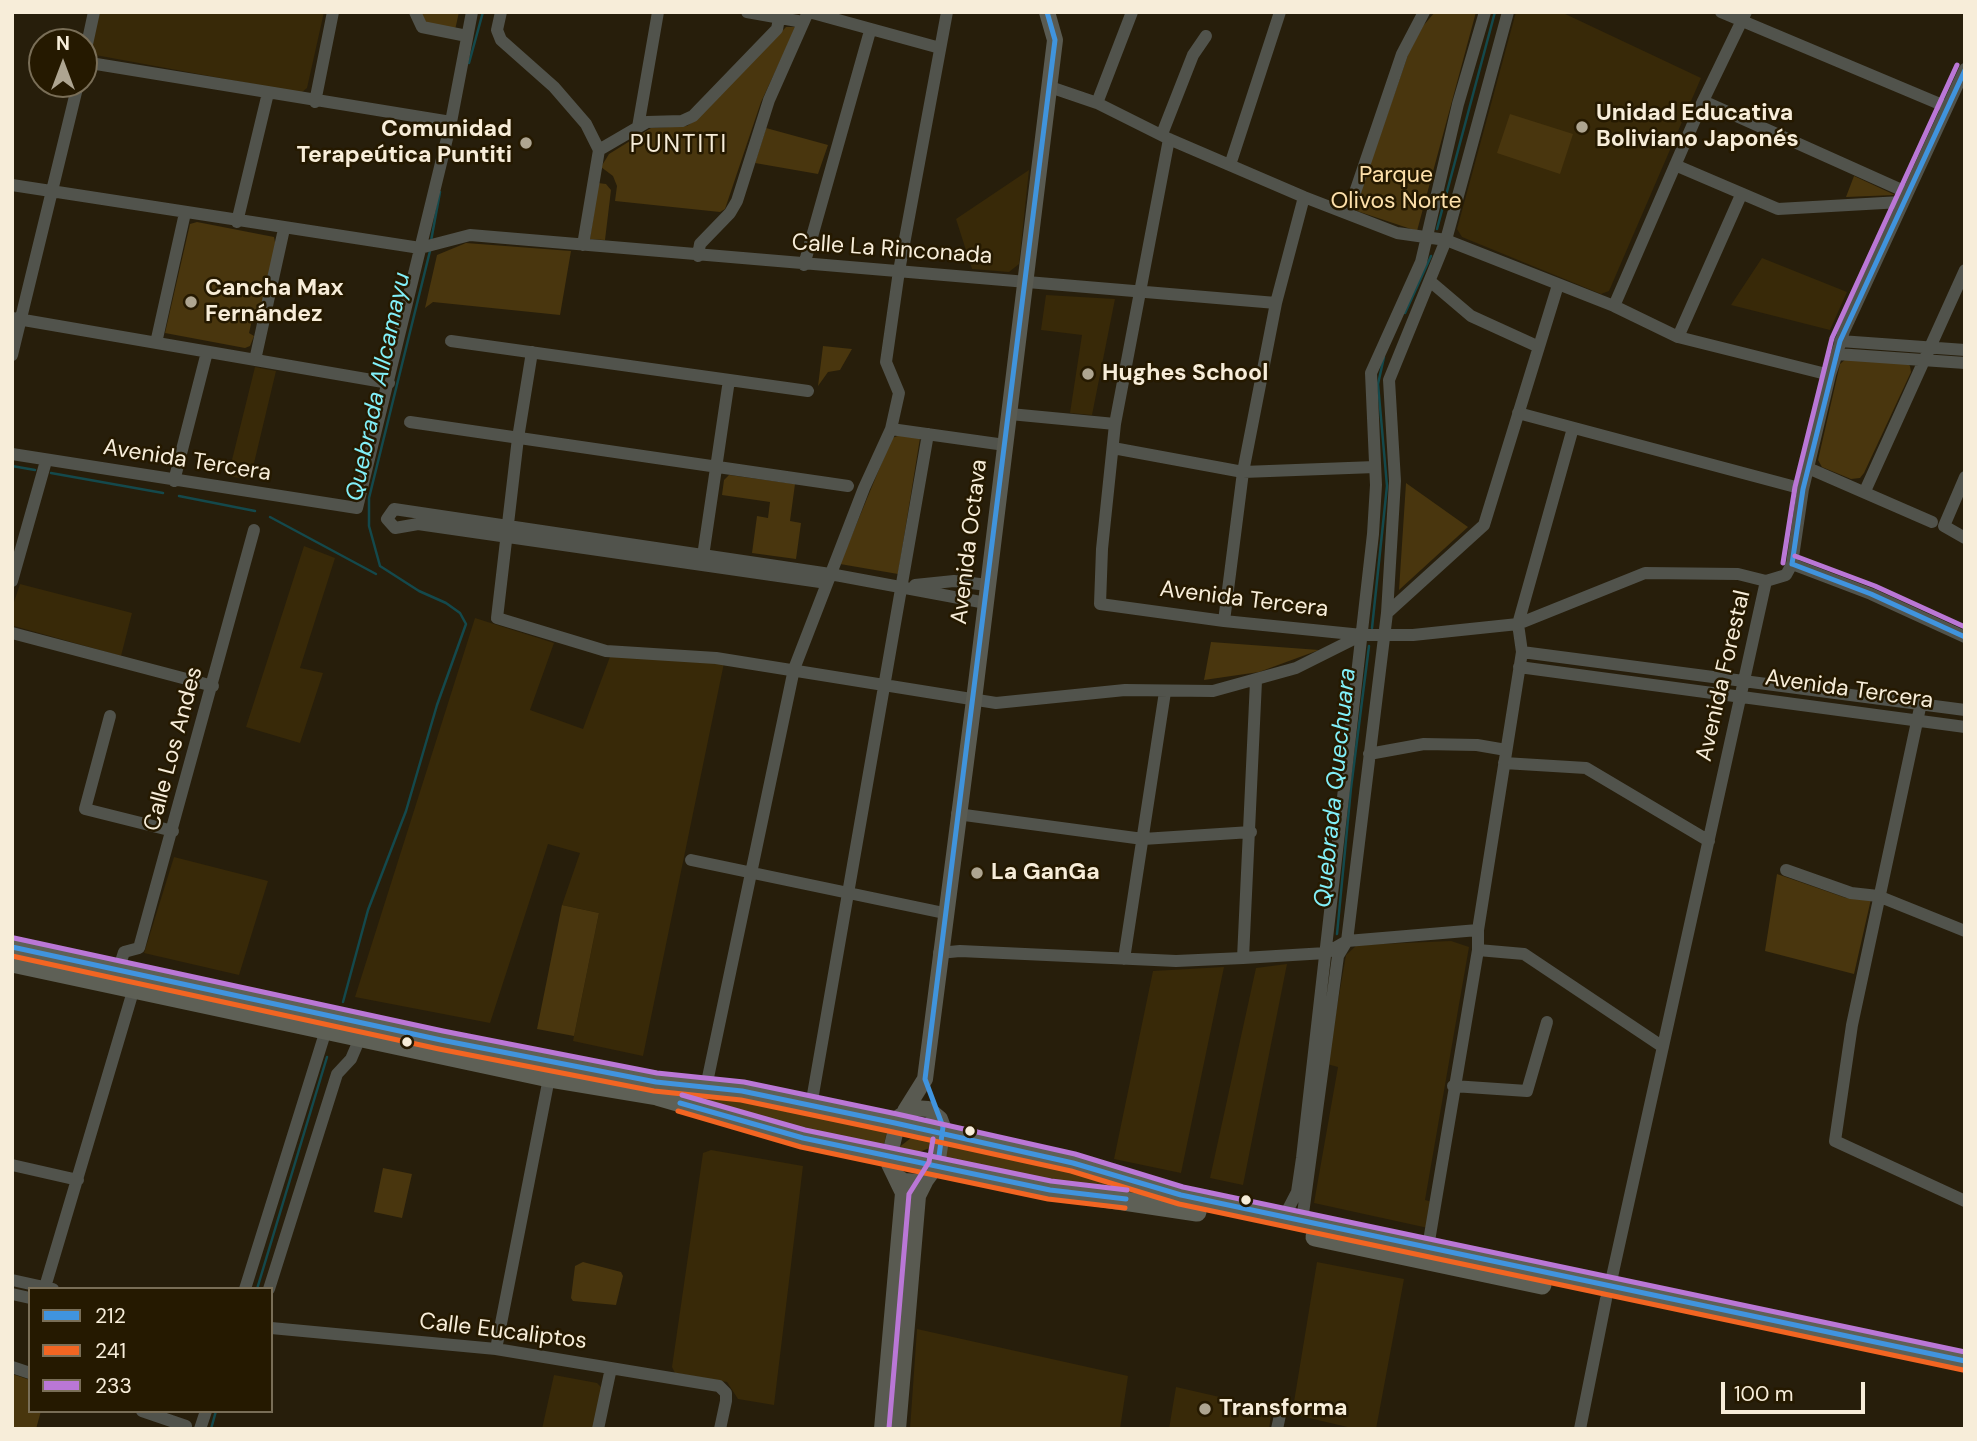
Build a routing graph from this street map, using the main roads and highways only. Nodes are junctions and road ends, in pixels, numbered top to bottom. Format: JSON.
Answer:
{"nodes":[{"id":1,"x":1047,"y":12,"type":"edge"},
{"id":2,"x":12,"y":947,"type":"edge"},
{"id":3,"x":12,"y":963,"type":"edge"},
{"id":4,"x":925,"y":1079,"type":"junction"},
{"id":5,"x":900,"y":1117,"type":"junction"},
{"id":6,"x":920,"y":1129,"type":"junction"},
{"id":7,"x":941,"y":1132,"type":"junction"},
{"id":8,"x":890,"y":1151,"type":"junction"},
{"id":9,"x":914,"y":1160,"type":"junction"},
{"id":10,"x":932,"y":1172,"type":"junction"},
{"id":11,"x":896,"y":1176,"type":"junction"},
{"id":12,"x":1608,"y":1292,"type":"junction"},
{"id":13,"x":1965,"y":1361,"type":"edge"},
{"id":14,"x":1965,"y":1374,"type":"edge"},
{"id":15,"x":882,"y":1429,"type":"edge"},
{"id":16,"x":898,"y":1429,"type":"edge"}],
"edges":[{"from":1,"to":4,"type":"main road","name":"Avenida Octava"},
{"from":2,"to":5,"type":"highway"},
{"from":3,"to":8,"type":"highway"},
{"from":4,"to":5,"type":"main road","name":"Avenida Octava"},
{"from":4,"to":7,"type":"main road","name":"Avenida Octava"},
{"from":5,"to":6,"type":"highway"},
{"from":5,"to":7,"type":"main road"},
{"from":5,"to":8,"type":"main road"},
{"from":6,"to":7,"type":"highway"},
{"from":6,"to":8,"type":"highway"},
{"from":7,"to":9,"type":"highway"},
{"from":7,"to":10,"type":"main road"},
{"from":7,"to":12,"type":"highway"},
{"from":8,"to":9,"type":"highway"},
{"from":8,"to":11,"type":"main road"},
{"from":9,"to":10,"type":"highway"},
{"from":10,"to":11,"type":"main road"},
{"from":10,"to":12,"type":"highway"},
{"from":10,"to":16,"type":"main road"},
{"from":11,"to":15,"type":"main road"},
{"from":12,"to":13,"type":"highway"},
{"from":12,"to":14,"type":"highway"}]}
